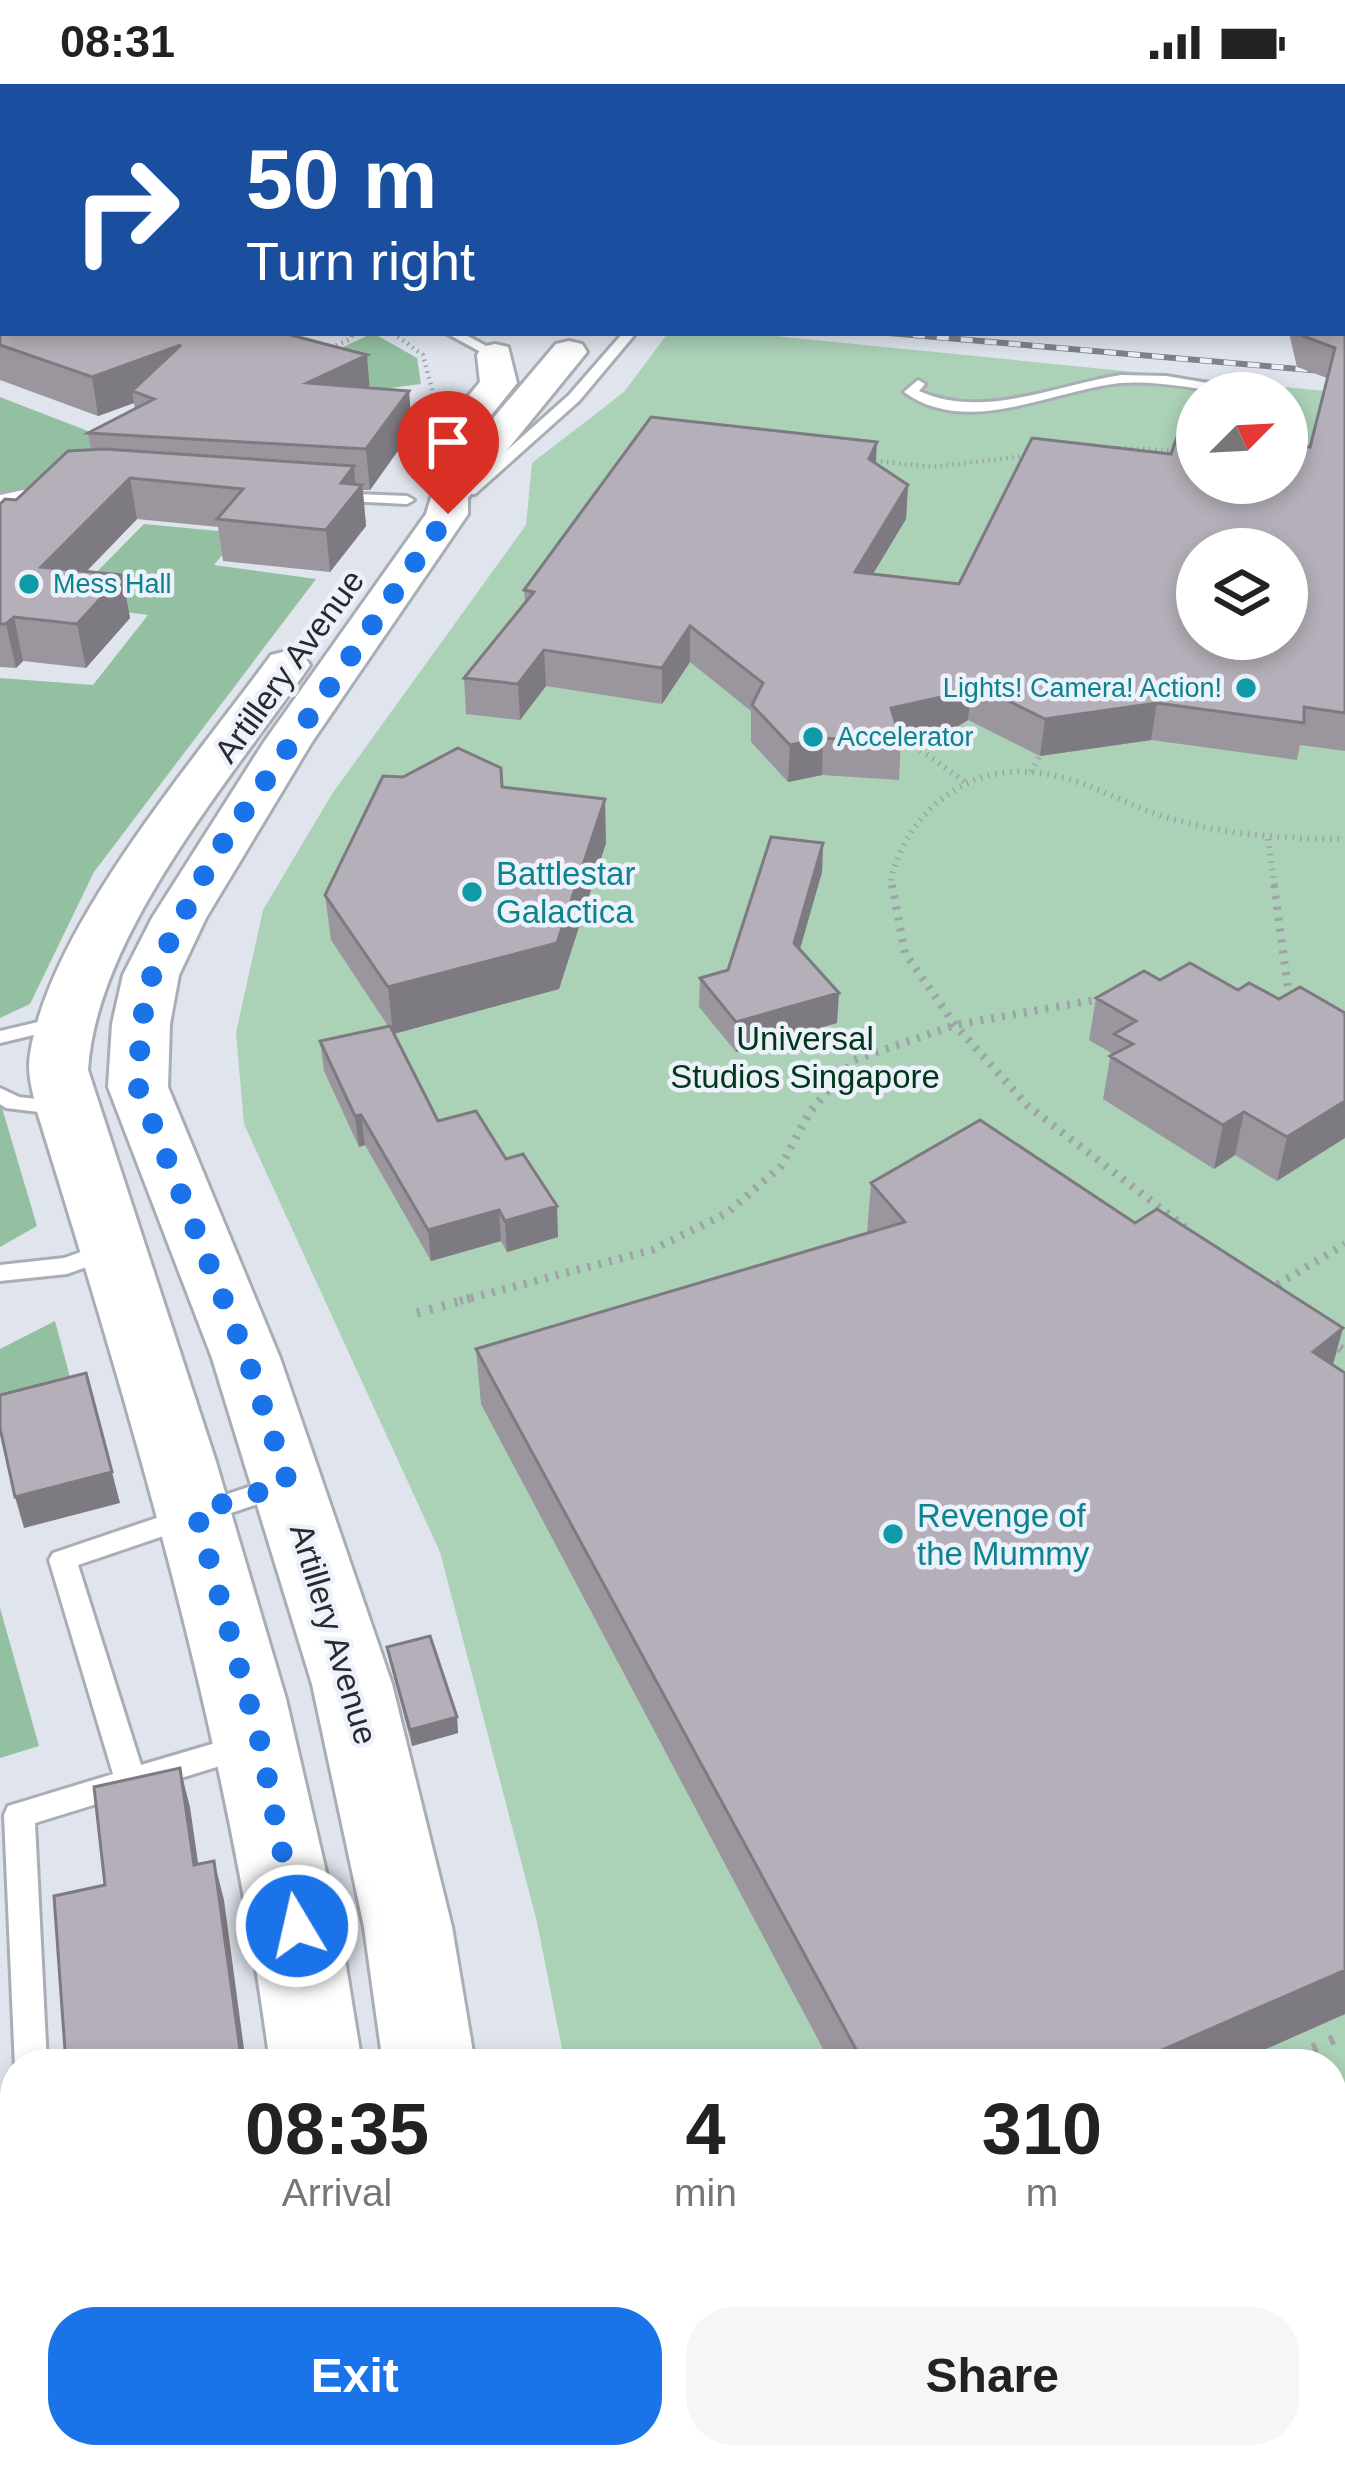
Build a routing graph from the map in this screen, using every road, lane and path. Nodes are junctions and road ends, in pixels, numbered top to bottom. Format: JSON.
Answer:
{"nodes":[{"id":1,"x":352,"y":336,"type":"edge"},
{"id":2,"x":398,"y":336,"type":"edge"},
{"id":3,"x":461,"y":336,"type":"edge"},
{"id":4,"x":627,"y":336,"type":"edge"},
{"id":5,"x":574,"y":340,"type":"edge"},
{"id":6,"x":492,"y":346,"type":"edge"},
{"id":7,"x":310,"y":356,"type":"edge"},
{"id":8,"x":918,"y":384,"type":"dead end"},
{"id":9,"x":1176,"y":385,"type":"edge"},
{"id":10,"x":432,"y":393,"type":"dead end"},
{"id":11,"x":1100,"y":448,"type":"edge"},
{"id":12,"x":1143,"y":449,"type":"junction"},
{"id":13,"x":1176,"y":451,"type":"edge"},
{"id":14,"x":1045,"y":452,"type":"edge"},
{"id":15,"x":864,"y":460,"type":"edge"},
{"id":16,"x":1138,"y":466,"type":"edge"},
{"id":17,"x":67,"y":485,"type":"edge"},
{"id":18,"x":316,"y":496,"type":"edge"},
{"id":19,"x":0,"y":499,"type":"edge"},
{"id":20,"x":427,"y":507,"type":"junction"},
{"id":21,"x":893,"y":730,"type":"edge"},
{"id":22,"x":1040,"y":756,"type":"edge"},
{"id":23,"x":1030,"y":772,"type":"junction"},
{"id":24,"x":965,"y":782,"type":"junction"},
{"id":25,"x":1268,"y":839,"type":"junction"},
{"id":26,"x":1345,"y":839,"type":"edge"},
{"id":27,"x":1116,"y":996,"type":"edge"},
{"id":28,"x":1307,"y":1009,"type":"edge"},
{"id":29,"x":69,"y":1021,"type":"junction"},
{"id":30,"x":955,"y":1025,"type":"junction"},
{"id":31,"x":0,"y":1037,"type":"edge"},
{"id":32,"x":0,"y":1096,"type":"edge"},
{"id":33,"x":66,"y":1108,"type":"junction"},
{"id":34,"x":1193,"y":1234,"type":"edge"},
{"id":35,"x":1345,"y":1244,"type":"edge"},
{"id":36,"x":112,"y":1249,"type":"junction"},
{"id":37,"x":0,"y":1273,"type":"edge"},
{"id":38,"x":1282,"y":1303,"type":"edge"},
{"id":39,"x":417,"y":1313,"type":"dead end"},
{"id":40,"x":1314,"y":1328,"type":"edge"},
{"id":41,"x":1345,"y":1352,"type":"edge"},
{"id":42,"x":288,"y":1483,"type":"junction"},
{"id":43,"x":196,"y":1512,"type":"junction"},
{"id":44,"x":260,"y":1742,"type":"junction"},
{"id":45,"x":130,"y":1782,"type":"junction"},
{"id":46,"x":1345,"y":2034,"type":"edge"},
{"id":47,"x":29,"y":2049,"type":"edge"},
{"id":48,"x":314,"y":2049,"type":"edge"},
{"id":49,"x":426,"y":2049,"type":"edge"},
{"id":50,"x":1312,"y":2049,"type":"edge"}],
"edges":[{"from":1,"to":7,"type":"path"},
{"from":2,"to":10,"type":"path"},
{"from":3,"to":6,"type":"lane"},
{"from":4,"to":20,"type":"lane"},
{"from":5,"to":6,"type":"street","name":"Artillery Avenue"},
{"from":5,"to":20,"type":"street","name":"Artillery Avenue"},
{"from":6,"to":20,"type":"street","name":"Artillery Avenue"},
{"from":8,"to":9,"type":"lane"},
{"from":11,"to":12,"type":"path"},
{"from":12,"to":13,"type":"path"},
{"from":12,"to":16,"type":"path"},
{"from":14,"to":15,"type":"path"},
{"from":17,"to":19,"type":"lane"},
{"from":18,"to":20,"type":"lane"},
{"from":20,"to":29,"type":"street","name":"Artillery Avenue"},
{"from":20,"to":42,"type":"street","name":"Artillery Avenue"},
{"from":21,"to":24,"type":"path"},
{"from":22,"to":23,"type":"path"},
{"from":23,"to":24,"type":"path"},
{"from":23,"to":25,"type":"path"},
{"from":24,"to":30,"type":"path"},
{"from":25,"to":26,"type":"path"},
{"from":25,"to":28,"type":"path"},
{"from":27,"to":30,"type":"path"},
{"from":29,"to":31,"type":"lane"},
{"from":29,"to":33,"type":"street","name":"Artillery Avenue"},
{"from":30,"to":34,"type":"path"},
{"from":30,"to":39,"type":"path"},
{"from":32,"to":33,"type":"lane"},
{"from":33,"to":36,"type":"street","name":"Artillery Avenue"},
{"from":35,"to":38,"type":"path"},
{"from":36,"to":37,"type":"lane"},
{"from":36,"to":43,"type":"street","name":"Artillery Avenue"},
{"from":40,"to":41,"type":"path"},
{"from":42,"to":43,"type":"lane"},
{"from":42,"to":49,"type":"street","name":"Artillery Avenue"},
{"from":43,"to":44,"type":"street","name":"Artillery Avenue"},
{"from":43,"to":45,"type":"lane"},
{"from":44,"to":45,"type":"lane"},
{"from":44,"to":48,"type":"street","name":"Artillery Avenue"},
{"from":45,"to":47,"type":"lane"},
{"from":46,"to":50,"type":"path"}]}
